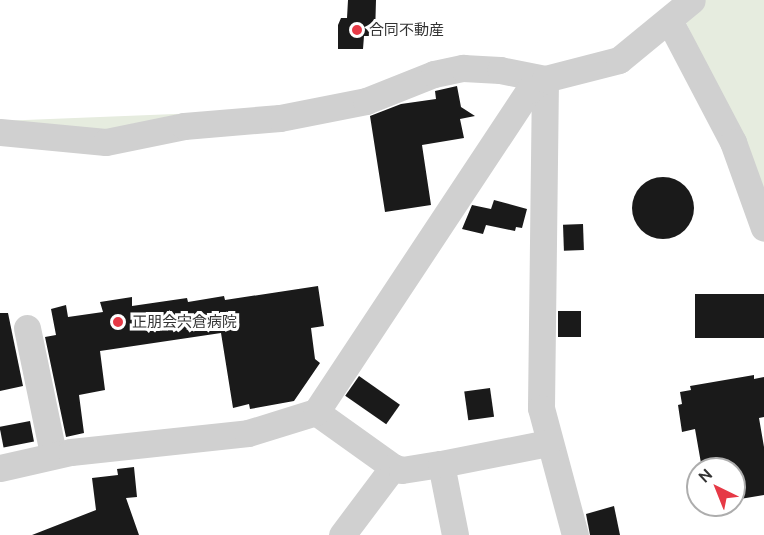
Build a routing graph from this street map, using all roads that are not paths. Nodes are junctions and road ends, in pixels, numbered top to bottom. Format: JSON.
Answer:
{"nodes":[{"id":1,"x":692,"y":0,"type":"edge"},
{"id":2,"x":669,"y":20,"type":"junction"},
{"id":3,"x":545,"y":79,"type":"junction"},
{"id":4,"x":0,"y":132,"type":"edge"},
{"id":5,"x":764,"y":228,"type":"edge"},
{"id":6,"x":27,"y":328,"type":"dead end"},
{"id":7,"x":316,"y":412,"type":"junction"},
{"id":8,"x":548,"y":443,"type":"junction"},
{"id":9,"x":53,"y":454,"type":"junction"},
{"id":10,"x":441,"y":464,"type":"junction"},
{"id":11,"x":393,"y":467,"type":"junction"},
{"id":12,"x":0,"y":468,"type":"edge"},
{"id":13,"x":342,"y":535,"type":"edge"},
{"id":14,"x":455,"y":535,"type":"edge"},
{"id":15,"x":575,"y":535,"type":"edge"}],
"edges":[{"from":1,"to":2,"type":"street"},
{"from":2,"to":3,"type":"street"},
{"from":2,"to":5,"type":"street"},
{"from":3,"to":4,"type":"street"},
{"from":3,"to":7,"type":"street"},
{"from":3,"to":8,"type":"street"},
{"from":6,"to":9,"type":"street"},
{"from":7,"to":9,"type":"street"},
{"from":7,"to":11,"type":"street"},
{"from":8,"to":10,"type":"street"},
{"from":8,"to":15,"type":"street"},
{"from":9,"to":12,"type":"street"},
{"from":10,"to":11,"type":"street"},
{"from":10,"to":14,"type":"street"},
{"from":11,"to":13,"type":"street"}]}
